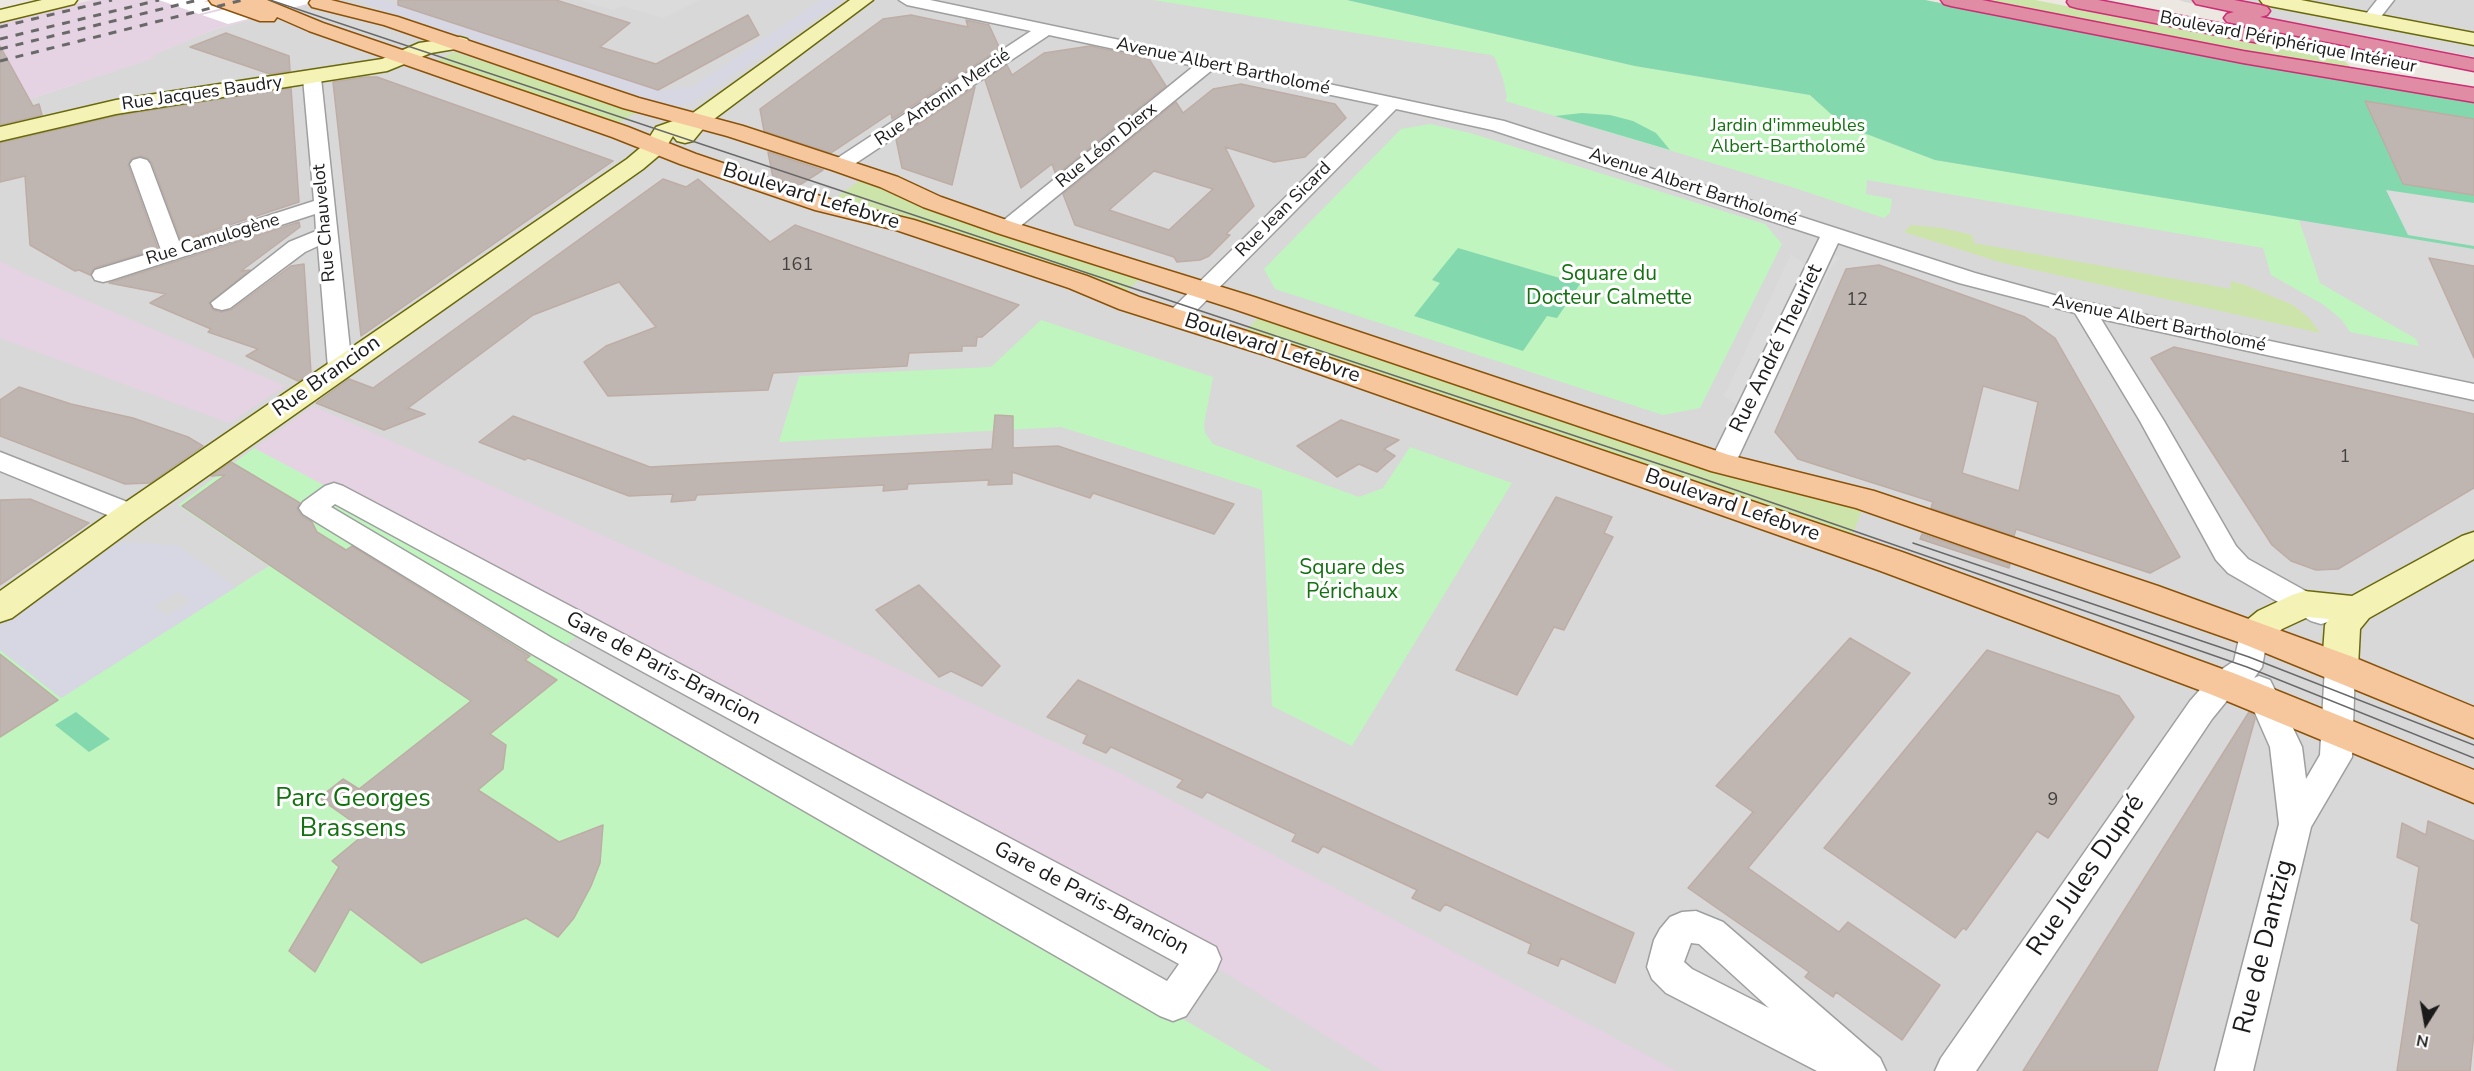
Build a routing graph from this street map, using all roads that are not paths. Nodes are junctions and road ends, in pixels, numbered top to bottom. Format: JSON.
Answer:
{"nodes":[{"id":1,"x":67,"y":0,"type":"edge"},
{"id":2,"x":219,"y":0,"type":"edge"},
{"id":3,"x":248,"y":0,"type":"edge"},
{"id":4,"x":350,"y":0,"type":"edge"},
{"id":5,"x":863,"y":0,"type":"edge"},
{"id":6,"x":907,"y":0,"type":"edge"},
{"id":7,"x":1951,"y":0,"type":"edge"},
{"id":8,"x":2066,"y":0,"type":"edge"},
{"id":9,"x":2140,"y":0,"type":"edge"},
{"id":10,"x":2203,"y":0,"type":"edge"},
{"id":11,"x":2270,"y":0,"type":"edge"},
{"id":12,"x":2386,"y":0,"type":"edge"},
{"id":13,"x":319,"y":3,"type":"dead end"},
{"id":14,"x":0,"y":16,"type":"edge"},
{"id":15,"x":2370,"y":19,"type":"junction"},
{"id":16,"x":391,"y":21,"type":"junction"},
{"id":17,"x":316,"y":27,"type":"junction"},
{"id":18,"x":1045,"y":30,"type":"junction"},
{"id":19,"x":2474,"y":39,"type":"edge"},
{"id":20,"x":460,"y":43,"type":"junction"},
{"id":21,"x":2474,"y":51,"type":"edge"},
{"id":22,"x":404,"y":57,"type":"junction"},
{"id":23,"x":1208,"y":64,"type":"junction"},
{"id":24,"x":2474,"y":65,"type":"edge"},
{"id":25,"x":312,"y":78,"type":"junction"},
{"id":26,"x":2474,"y":79,"type":"edge"},
{"id":27,"x":2474,"y":95,"type":"edge"},
{"id":28,"x":1393,"y":102,"type":"junction"},
{"id":29,"x":698,"y":120,"type":"junction"},
{"id":30,"x":0,"y":134,"type":"edge"},
{"id":31,"x":655,"y":147,"type":"junction"},
{"id":32,"x":140,"y":164,"type":"dead end"},
{"id":33,"x":840,"y":165,"type":"junction"},
{"id":34,"x":323,"y":205,"type":"junction"},
{"id":35,"x":1006,"y":228,"type":"junction"},
{"id":36,"x":1832,"y":234,"type":"junction"},
{"id":37,"x":325,"y":235,"type":"junction"},
{"id":38,"x":172,"y":252,"type":"junction"},
{"id":39,"x":103,"y":275,"type":"dead end"},
{"id":40,"x":1204,"y":290,"type":"junction"},
{"id":41,"x":222,"y":303,"type":"dead end"},
{"id":42,"x":2084,"y":309,"type":"junction"},
{"id":43,"x":1176,"y":318,"type":"junction"},
{"id":44,"x":340,"y":368,"type":"junction"},
{"id":45,"x":2474,"y":392,"type":"edge"},
{"id":46,"x":0,"y":461,"type":"edge"},
{"id":47,"x":1722,"y":464,"type":"junction"},
{"id":48,"x":312,"y":508,"type":"joint"},
{"id":49,"x":131,"y":514,"type":"junction"},
{"id":50,"x":2474,"y":544,"type":"edge"},
{"id":51,"x":2304,"y":604,"type":"junction"},
{"id":52,"x":0,"y":609,"type":"edge"},
{"id":53,"x":2350,"y":617,"type":"junction"},
{"id":54,"x":2241,"y":662,"type":"junction"},
{"id":55,"x":2340,"y":667,"type":"junction"},
{"id":56,"x":2266,"y":701,"type":"junction"},
{"id":57,"x":2474,"y":723,"type":"edge"},
{"id":58,"x":2337,"y":730,"type":"junction"},
{"id":59,"x":2474,"y":787,"type":"edge"},
{"id":60,"x":2295,"y":824,"type":"junction"},
{"id":61,"x":1856,"y":1071,"type":"edge"},
{"id":62,"x":1867,"y":1071,"type":"edge"},
{"id":63,"x":1954,"y":1071,"type":"edge"},
{"id":64,"x":2234,"y":1071,"type":"edge"}],
"edges":[{"from":1,"to":14,"type":"street"},
{"from":2,"to":17,"type":"main road","name":"Boulevard Lefebvre"},
{"from":3,"to":17,"type":"main road","name":"Boulevard Lefebvre"},
{"from":4,"to":16,"type":"main road","name":"Boulevard Lefebvre"},
{"from":5,"to":29,"type":"street","name":"Rue Brancion"},
{"from":6,"to":18,"type":"street","name":"Avenue Albert Bartholomé"},
{"from":7,"to":27,"type":"highway"},
{"from":8,"to":26,"type":"highway","name":"Boulevard Périphérique Intérieur"},
{"from":9,"to":24,"type":"highway"},
{"from":10,"to":21,"type":"highway"},
{"from":11,"to":15,"type":"street"},
{"from":12,"to":15,"type":"street"},
{"from":13,"to":16,"type":"main road","name":"Boulevard Lefebvre"},
{"from":15,"to":19,"type":"street"},
{"from":16,"to":20,"type":"main road","name":"Boulevard Lefebvre"},
{"from":17,"to":22,"type":"main road","name":"Boulevard Lefebvre"},
{"from":18,"to":23,"type":"street","name":"Avenue Albert Bartholomé"},
{"from":18,"to":33,"type":"street","name":"Rue Antonin Mercié"},
{"from":20,"to":22,"type":"street","name":"Rue Jacques Baudry"},
{"from":20,"to":29,"type":"main road","name":"Boulevard Lefebvre"},
{"from":22,"to":25,"type":"street","name":"Rue Jacques Baudry"},
{"from":22,"to":31,"type":"main road","name":"Boulevard Lefebvre"},
{"from":23,"to":28,"type":"street","name":"Avenue Albert Bartholomé"},
{"from":23,"to":35,"type":"street","name":"Rue Léon Dierx"},
{"from":25,"to":30,"type":"street","name":"Rue Jacques Baudry"},
{"from":25,"to":34,"type":"street","name":"Rue Chauvelot"},
{"from":28,"to":36,"type":"street","name":"Avenue Albert Bartholomé"},
{"from":28,"to":40,"type":"street","name":"Rue Jean Sicard"},
{"from":29,"to":31,"type":"street","name":"Rue Brancion"},
{"from":29,"to":33,"type":"main road","name":"Boulevard Lefebvre"},
{"from":31,"to":43,"type":"main road","name":"Boulevard Lefebvre"},
{"from":31,"to":44,"type":"street","name":"Rue Brancion"},
{"from":32,"to":38,"type":"street"},
{"from":33,"to":35,"type":"main road","name":"Boulevard Lefebvre"},
{"from":34,"to":37,"type":"street","name":"Rue Chauvelot"},
{"from":34,"to":38,"type":"street","name":"Rue Camulogène"},
{"from":35,"to":40,"type":"main road","name":"Boulevard Lefebvre"},
{"from":36,"to":42,"type":"street","name":"Avenue Albert Bartholomé"},
{"from":36,"to":47,"type":"street","name":"Rue André Theuriet"},
{"from":37,"to":41,"type":"street"},
{"from":37,"to":44,"type":"street","name":"Rue Chauvelot"},
{"from":38,"to":39,"type":"street","name":"Rue Camulogène"},
{"from":40,"to":43,"type":"street","name":"Rue Jean Sicard"},
{"from":40,"to":47,"type":"main road","name":"Boulevard Lefebvre"},
{"from":42,"to":45,"type":"street","name":"Avenue Albert Bartholomé"},
{"from":42,"to":51,"type":"street"},
{"from":43,"to":54,"type":"main road","name":"Boulevard Lefebvre"},
{"from":44,"to":49,"type":"street","name":"Rue Brancion"},
{"from":46,"to":49,"type":"street"},
{"from":47,"to":54,"type":"main road","name":"Boulevard Lefebvre"},
{"from":48,"to":48,"type":"street","name":"Gare de Paris-Brancion"},
{"from":49,"to":52,"type":"street","name":"Rue Brancion"},
{"from":50,"to":53,"type":"street"},
{"from":51,"to":53,"type":"street"},
{"from":51,"to":54,"type":"street"},
{"from":53,"to":55,"type":"street"},
{"from":54,"to":55,"type":"main road","name":"Boulevard Lefebvre"},
{"from":54,"to":56,"type":"main road","name":"Boulevard Lefebvre"},
{"from":54,"to":63,"type":"street","name":"Rue Jules Dupré"},
{"from":55,"to":57,"type":"main road","name":"Boulevard Lefebvre"},
{"from":55,"to":58,"type":"street"},
{"from":56,"to":58,"type":"main road","name":"Boulevard Lefebvre"},
{"from":56,"to":60,"type":"street","name":"Rue de Dantzig"},
{"from":58,"to":59,"type":"main road","name":"Boulevard Lefebvre"},
{"from":58,"to":60,"type":"street","name":"Rue de Dantzig"},
{"from":60,"to":64,"type":"street","name":"Rue de Dantzig"},
{"from":61,"to":62,"type":"street"}]}
